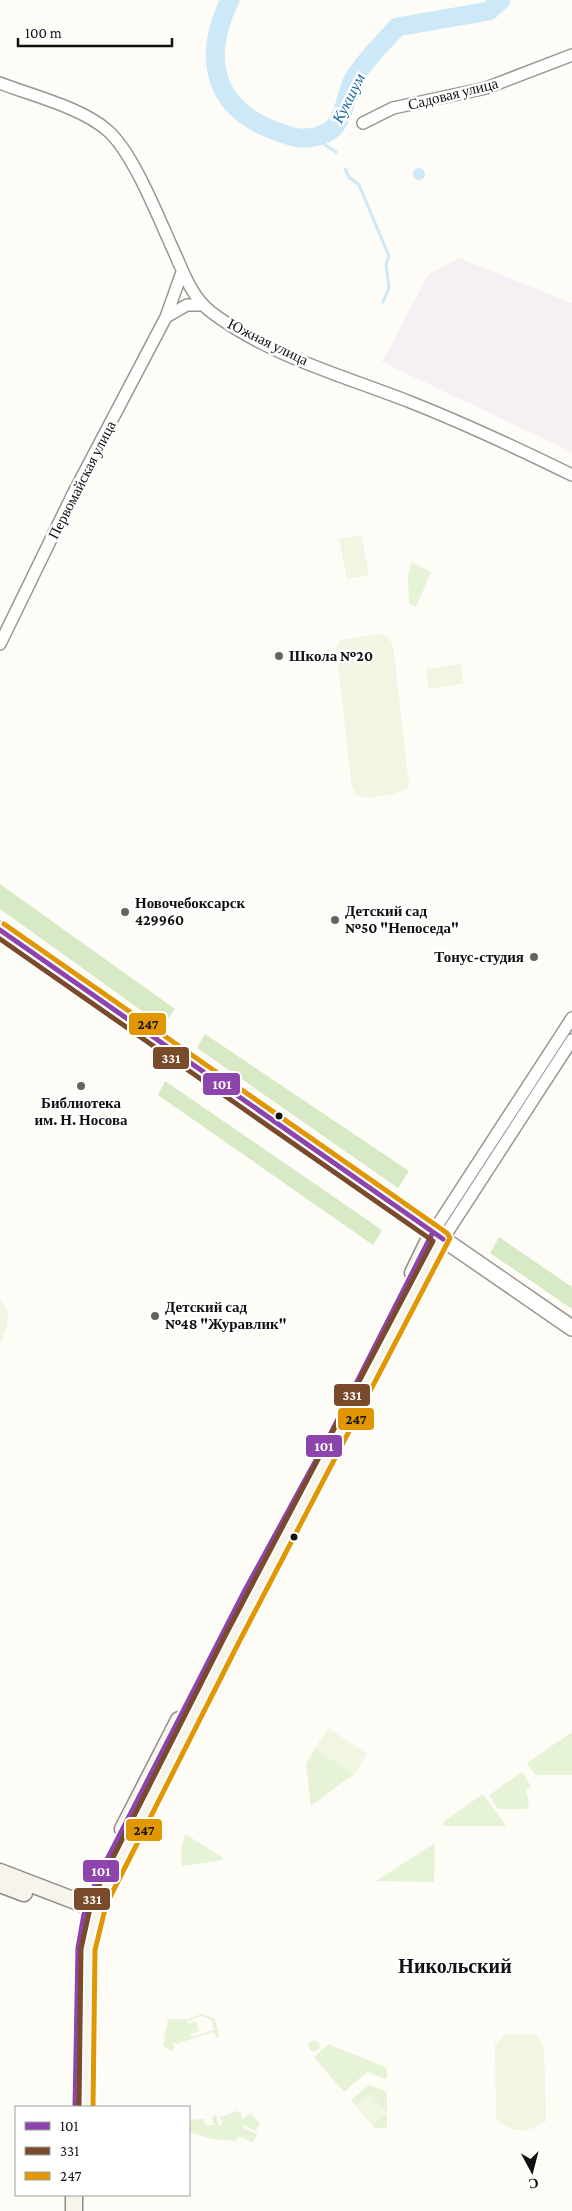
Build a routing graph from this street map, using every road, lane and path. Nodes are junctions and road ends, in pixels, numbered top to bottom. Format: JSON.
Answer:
{"nodes":[{"id":1,"x":572,"y":55,"type":"edge"},
{"id":2,"x":0,"y":83,"type":"edge"},
{"id":3,"x":364,"y":123,"type":"dead end"},
{"id":4,"x":182,"y":272,"type":"junction"},
{"id":5,"x":203,"y":305,"type":"junction"},
{"id":6,"x":166,"y":317,"type":"junction"},
{"id":7,"x":572,"y":475,"type":"edge"},
{"id":8,"x":0,"y":644,"type":"edge"},
{"id":9,"x":0,"y":930,"type":"edge"},
{"id":10,"x":572,"y":1018,"type":"edge"},
{"id":11,"x":572,"y":1040,"type":"edge"},
{"id":12,"x":438,"y":1236,"type":"junction"},
{"id":13,"x":572,"y":1328,"type":"edge"},
{"id":14,"x":0,"y":1872,"type":"edge"},
{"id":15,"x":0,"y":1884,"type":"edge"},
{"id":16,"x":88,"y":1912,"type":"junction"},
{"id":17,"x":76,"y":2106,"type":"edge"},
{"id":18,"x":86,"y":2106,"type":"edge"},
{"id":19,"x":74,"y":2196,"type":"edge"},
{"id":20,"x":85,"y":2196,"type":"edge"},
{"id":21,"x":74,"y":2211,"type":"edge"},
{"id":22,"x":85,"y":2211,"type":"edge"}],
"edges":[{"from":1,"to":3,"type":"street","name":"Садовая улица"},
{"from":2,"to":4,"type":"street","name":"Южная улица"},
{"from":4,"to":5,"type":"street","name":"Южная улица"},
{"from":4,"to":6,"type":"street","name":"Первомайская улица"},
{"from":5,"to":6,"type":"street"},
{"from":5,"to":7,"type":"street","name":"Южная улица"},
{"from":6,"to":8,"type":"street","name":"Первомайская улица"},
{"from":9,"to":12,"type":"main road"},
{"from":10,"to":12,"type":"street"},
{"from":11,"to":12,"type":"street"},
{"from":12,"to":13,"type":"street"},
{"from":12,"to":16,"type":"main road"},
{"from":14,"to":16,"type":"main road"},
{"from":15,"to":16,"type":"main road"},
{"from":16,"to":17,"type":"main road"},
{"from":16,"to":18,"type":"main road"},
{"from":19,"to":21,"type":"main road"},
{"from":20,"to":22,"type":"main road"}]}
